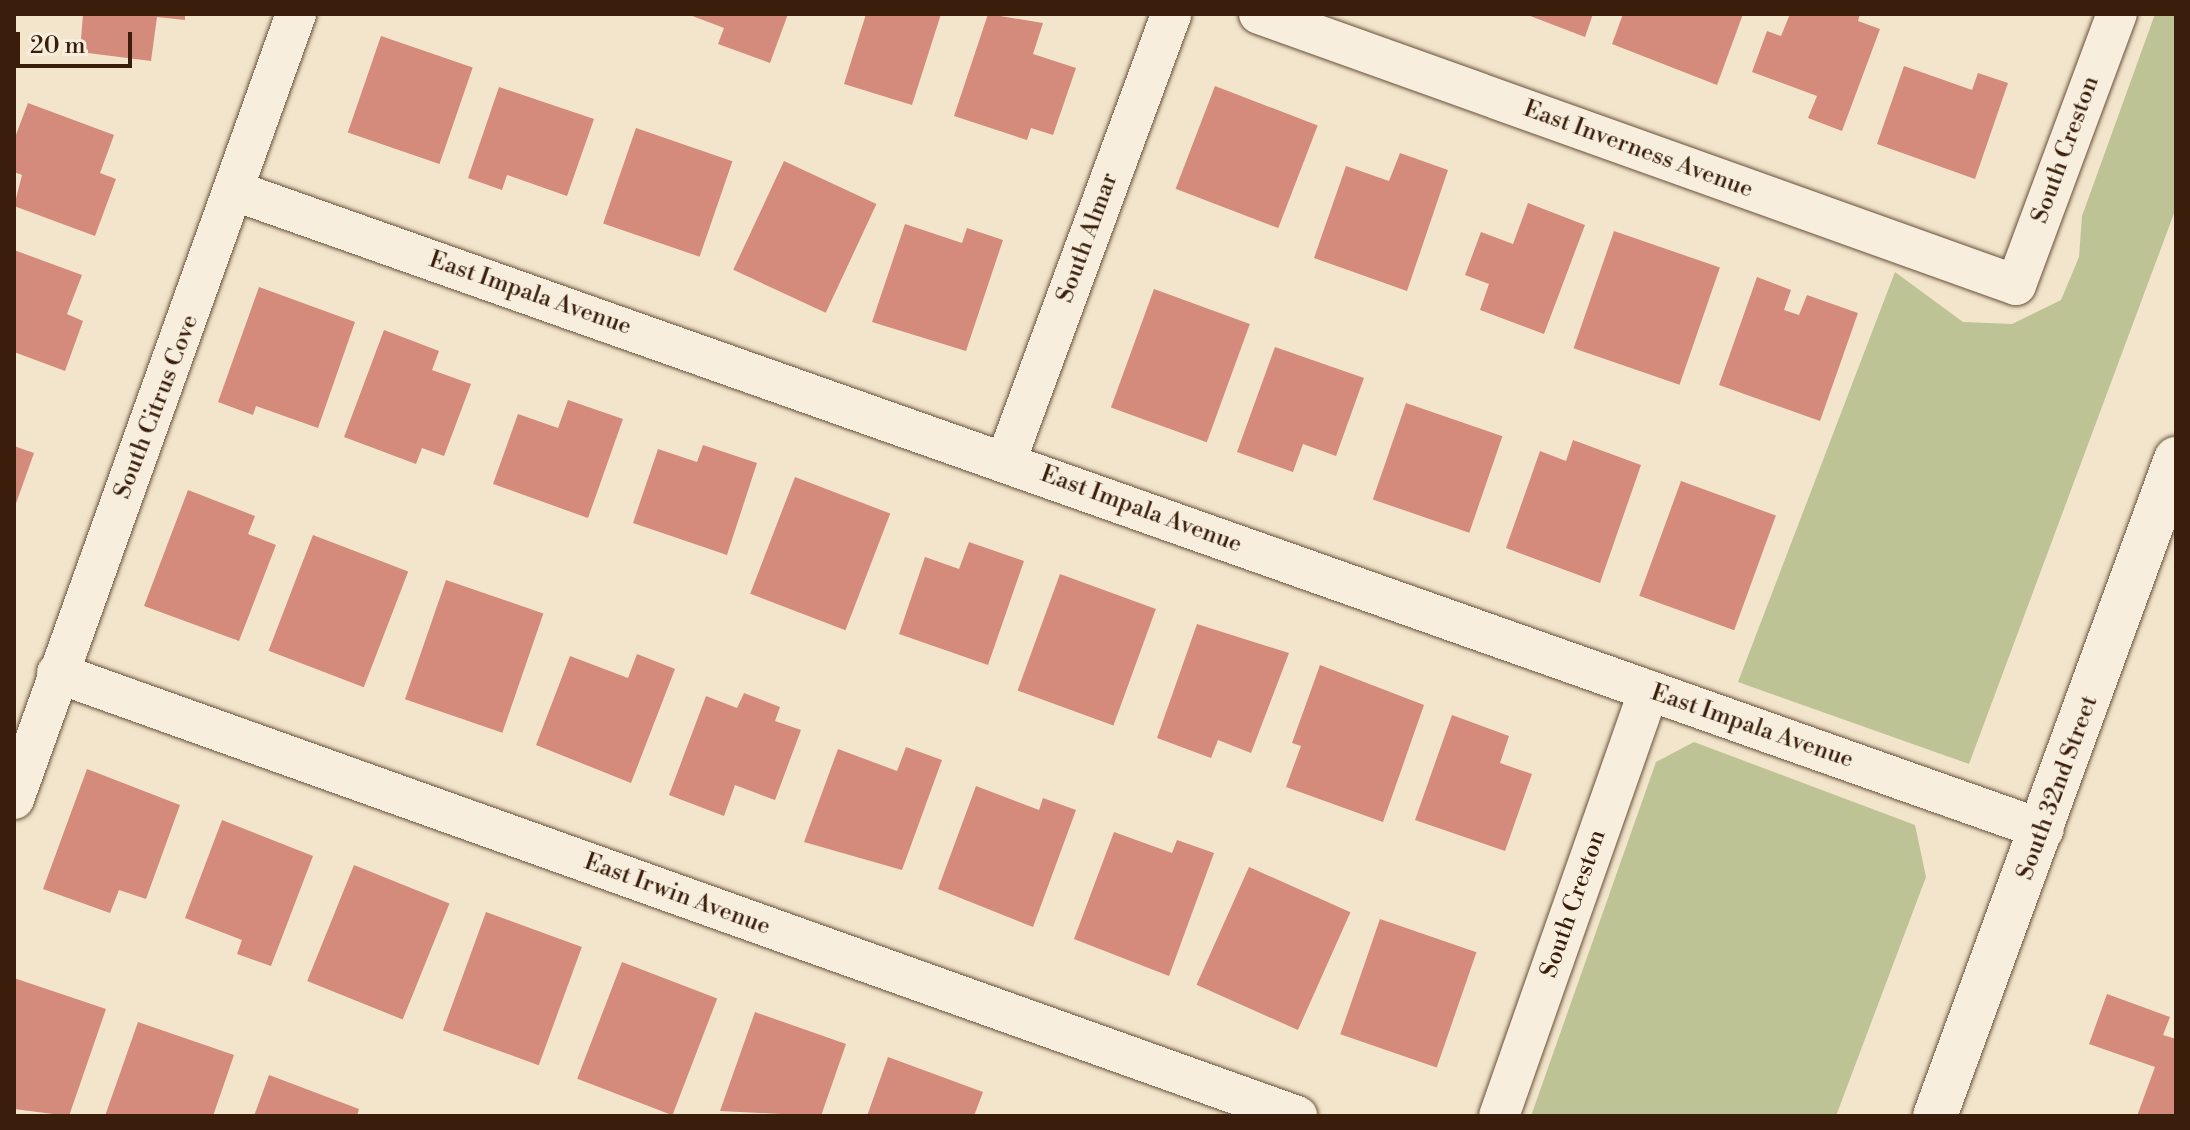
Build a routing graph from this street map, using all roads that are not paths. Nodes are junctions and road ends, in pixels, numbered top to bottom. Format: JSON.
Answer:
{"nodes":[{"id":1,"x":296,"y":14,"type":"edge"},
{"id":2,"x":1171,"y":14,"type":"edge"},
{"id":3,"x":1259,"y":14,"type":"edge"},
{"id":4,"x":2117,"y":14,"type":"edge"},
{"id":5,"x":238,"y":192,"type":"junction"},
{"id":6,"x":2016,"y":285,"type":"joint"},
{"id":7,"x":2176,"y":459,"type":"edge"},
{"id":8,"x":1006,"y":461,"type":"junction"},
{"id":9,"x":57,"y":673,"type":"junction"},
{"id":10,"x":1649,"y":691,"type":"junction"},
{"id":11,"x":14,"y":799,"type":"edge"},
{"id":12,"x":2044,"y":830,"type":"junction"},
{"id":13,"x":1297,"y":1116,"type":"edge"},
{"id":14,"x":1499,"y":1116,"type":"edge"},
{"id":15,"x":1935,"y":1116,"type":"edge"}],
"edges":[{"from":1,"to":5,"type":"street","name":"South Citrus Cove"},
{"from":2,"to":8,"type":"street","name":"South Almar"},
{"from":3,"to":6,"type":"street","name":"East Inverness Avenue"},
{"from":4,"to":6,"type":"street","name":"South Creston"},
{"from":5,"to":8,"type":"street","name":"East Impala Avenue"},
{"from":5,"to":9,"type":"street","name":"South Citrus Cove"},
{"from":7,"to":12,"type":"street","name":"South 32nd Street"},
{"from":8,"to":10,"type":"street","name":"East Impala Avenue"},
{"from":9,"to":11,"type":"street","name":"South Citrus Cove"},
{"from":9,"to":13,"type":"street","name":"East Irwin Avenue"},
{"from":10,"to":12,"type":"street","name":"East Impala Avenue"},
{"from":10,"to":14,"type":"street","name":"South Creston"},
{"from":12,"to":15,"type":"street","name":"South 32nd Street"}]}
